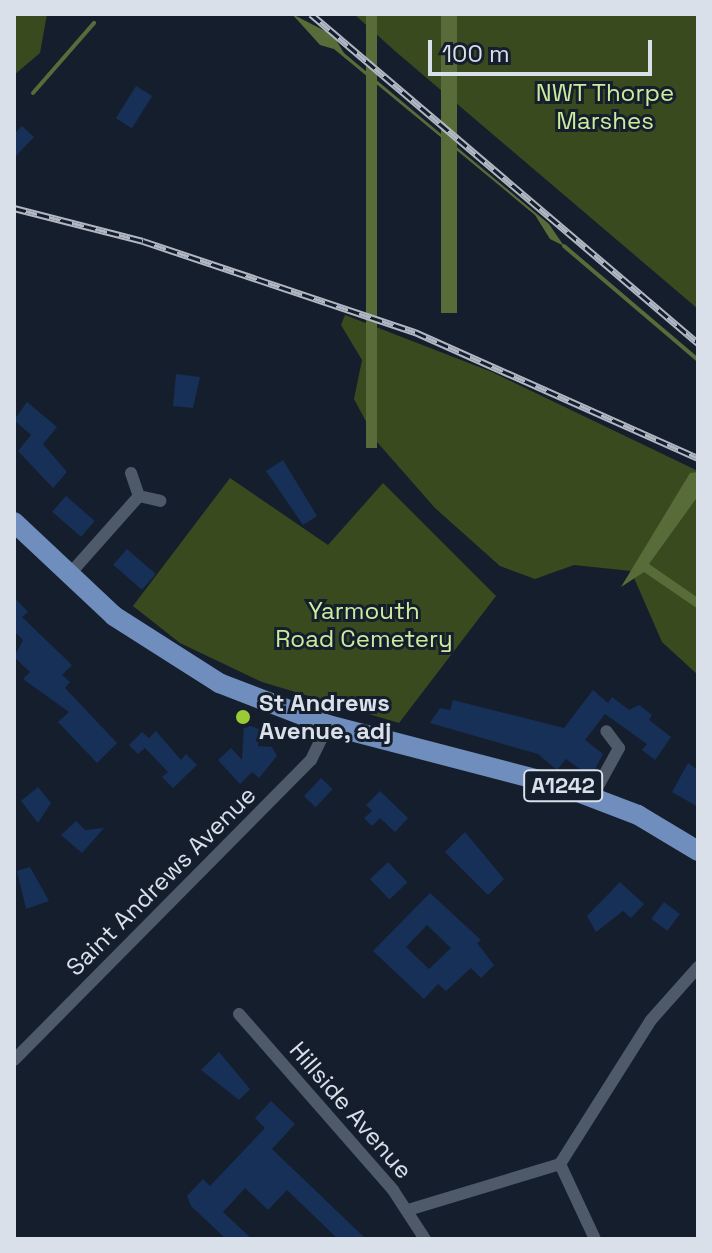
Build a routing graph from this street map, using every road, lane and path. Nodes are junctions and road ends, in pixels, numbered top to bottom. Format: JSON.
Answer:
{"nodes":[{"id":1,"x":131,"y":473,"type":"dead end"},
{"id":2,"x":139,"y":496,"type":"junction"},
{"id":3,"x":160,"y":501,"type":"dead end"},
{"id":4,"x":14,"y":522,"type":"edge"},
{"id":5,"x":68,"y":576,"type":"junction"},
{"id":6,"x":328,"y":725,"type":"junction"},
{"id":7,"x":606,"y":731,"type":"dead end"},
{"id":8,"x":592,"y":797,"type":"junction"},
{"id":9,"x":698,"y":851,"type":"edge"},
{"id":10,"x":698,"y":967,"type":"edge"},
{"id":11,"x":239,"y":1014,"type":"dead end"},
{"id":12,"x":14,"y":1060,"type":"edge"},
{"id":13,"x":560,"y":1164,"type":"junction"},
{"id":14,"x":408,"y":1210,"type":"junction"},
{"id":15,"x":425,"y":1239,"type":"edge"},
{"id":16,"x":595,"y":1239,"type":"edge"}],
"edges":[{"from":1,"to":2,"type":"street"},
{"from":2,"to":3,"type":"street"},
{"from":2,"to":5,"type":"street"},
{"from":4,"to":5,"type":"main road","number":"A1242"},
{"from":5,"to":6,"type":"main road","number":"A1242"},
{"from":6,"to":8,"type":"main road","number":"A1242"},
{"from":6,"to":12,"type":"street","name":"Saint Andrews Avenue"},
{"from":7,"to":8,"type":"street"},
{"from":8,"to":9,"type":"main road","number":"A1242"},
{"from":10,"to":13,"type":"street"},
{"from":11,"to":14,"type":"street","name":"Hillside Avenue"},
{"from":13,"to":14,"type":"street"},
{"from":13,"to":16,"type":"street"},
{"from":14,"to":15,"type":"street","name":"Hillside Avenue"}]}
